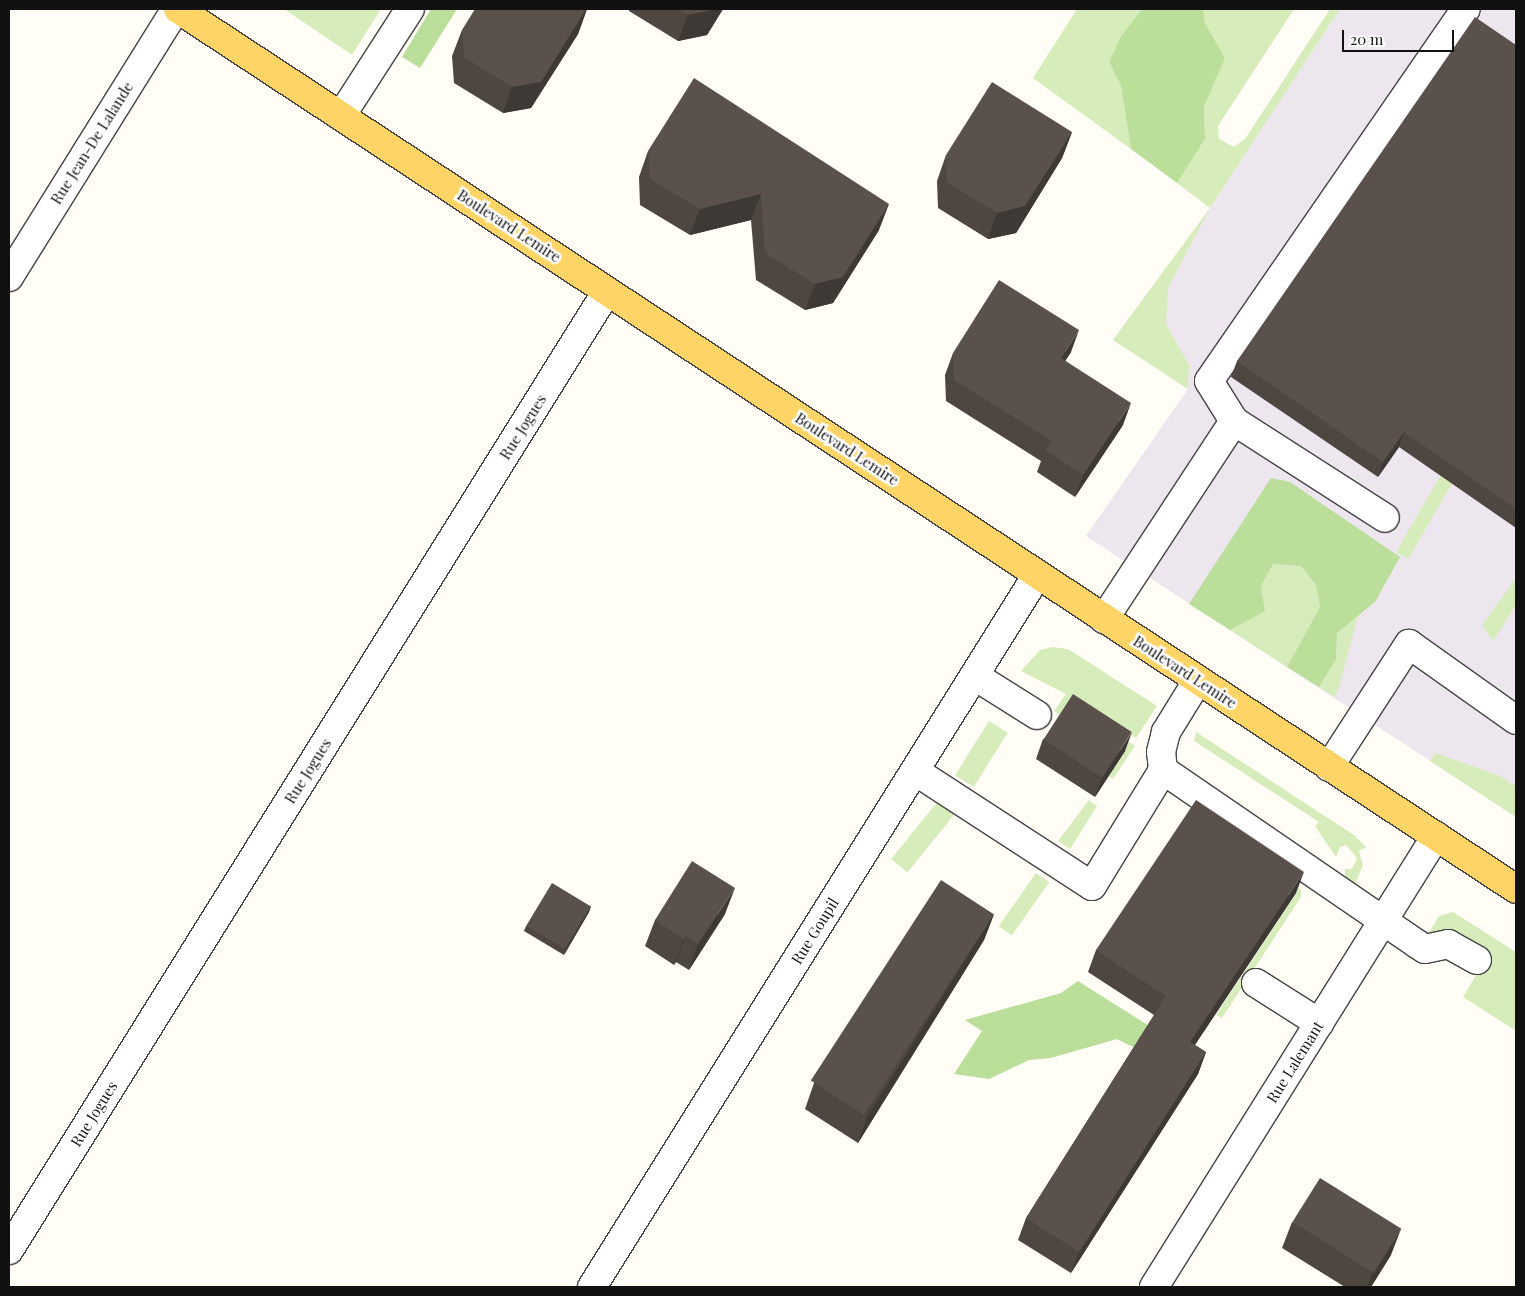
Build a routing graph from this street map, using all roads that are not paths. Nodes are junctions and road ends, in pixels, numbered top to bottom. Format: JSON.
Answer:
{"nodes":[{"id":1,"x":177,"y":9,"type":"edge"},
{"id":2,"x":410,"y":9,"type":"edge"},
{"id":3,"x":1466,"y":9,"type":"edge"},
{"id":4,"x":341,"y":116,"type":"junction"},
{"id":5,"x":9,"y":277,"type":"edge"},
{"id":6,"x":607,"y":291,"type":"junction"},
{"id":7,"x":1234,"y":421,"type":"junction"},
{"id":8,"x":1385,"y":518,"type":"dead end"},
{"id":9,"x":1038,"y":575,"type":"junction"},
{"id":10,"x":1104,"y":619,"type":"junction"},
{"id":11,"x":975,"y":676,"type":"junction"},
{"id":12,"x":1198,"y":680,"type":"junction"},
{"id":13,"x":1037,"y":715,"type":"dead end"},
{"id":14,"x":1516,"y":720,"type":"edge"},
{"id":15,"x":1329,"y":767,"type":"junction"},
{"id":16,"x":1164,"y":770,"type":"junction"},
{"id":17,"x":915,"y":771,"type":"junction"},
{"id":18,"x":1436,"y":836,"type":"junction"},
{"id":19,"x":1516,"y":889,"type":"edge"},
{"id":20,"x":1383,"y":920,"type":"junction"},
{"id":21,"x":1477,"y":960,"type":"dead end"},
{"id":22,"x":1256,"y":983,"type":"edge"},
{"id":23,"x":1319,"y":1023,"type":"junction"},
{"id":24,"x":9,"y":1250,"type":"edge"},
{"id":25,"x":592,"y":1287,"type":"edge"},
{"id":26,"x":1154,"y":1287,"type":"edge"}],
"edges":[{"from":1,"to":4,"type":"main road","name":"Boulevard Lemire"},
{"from":1,"to":5,"type":"street","name":"Rue Jean-De Lalande"},
{"from":2,"to":4,"type":"street"},
{"from":3,"to":7,"type":"street"},
{"from":4,"to":6,"type":"main road","name":"Boulevard Lemire"},
{"from":6,"to":9,"type":"main road","name":"Boulevard Lemire"},
{"from":6,"to":24,"type":"street","name":"Rue Jogues"},
{"from":7,"to":8,"type":"street"},
{"from":7,"to":10,"type":"street"},
{"from":9,"to":10,"type":"main road","name":"Boulevard Lemire"},
{"from":9,"to":11,"type":"street","name":"Rue Goupil"},
{"from":10,"to":12,"type":"main road","name":"Boulevard Lemire"},
{"from":11,"to":13,"type":"street"},
{"from":11,"to":17,"type":"street","name":"Rue Goupil"},
{"from":12,"to":15,"type":"main road","name":"Boulevard Lemire"},
{"from":12,"to":16,"type":"street"},
{"from":14,"to":15,"type":"street"},
{"from":15,"to":18,"type":"main road","name":"Boulevard Lemire"},
{"from":16,"to":17,"type":"street"},
{"from":16,"to":20,"type":"street"},
{"from":17,"to":25,"type":"street","name":"Rue Goupil"},
{"from":18,"to":19,"type":"main road","name":"Boulevard Lemire"},
{"from":18,"to":20,"type":"street","name":"Rue Lalemant"},
{"from":20,"to":21,"type":"street"},
{"from":20,"to":23,"type":"street","name":"Rue Lalemant"},
{"from":22,"to":23,"type":"street"},
{"from":23,"to":26,"type":"street","name":"Rue Lalemant"}]}
